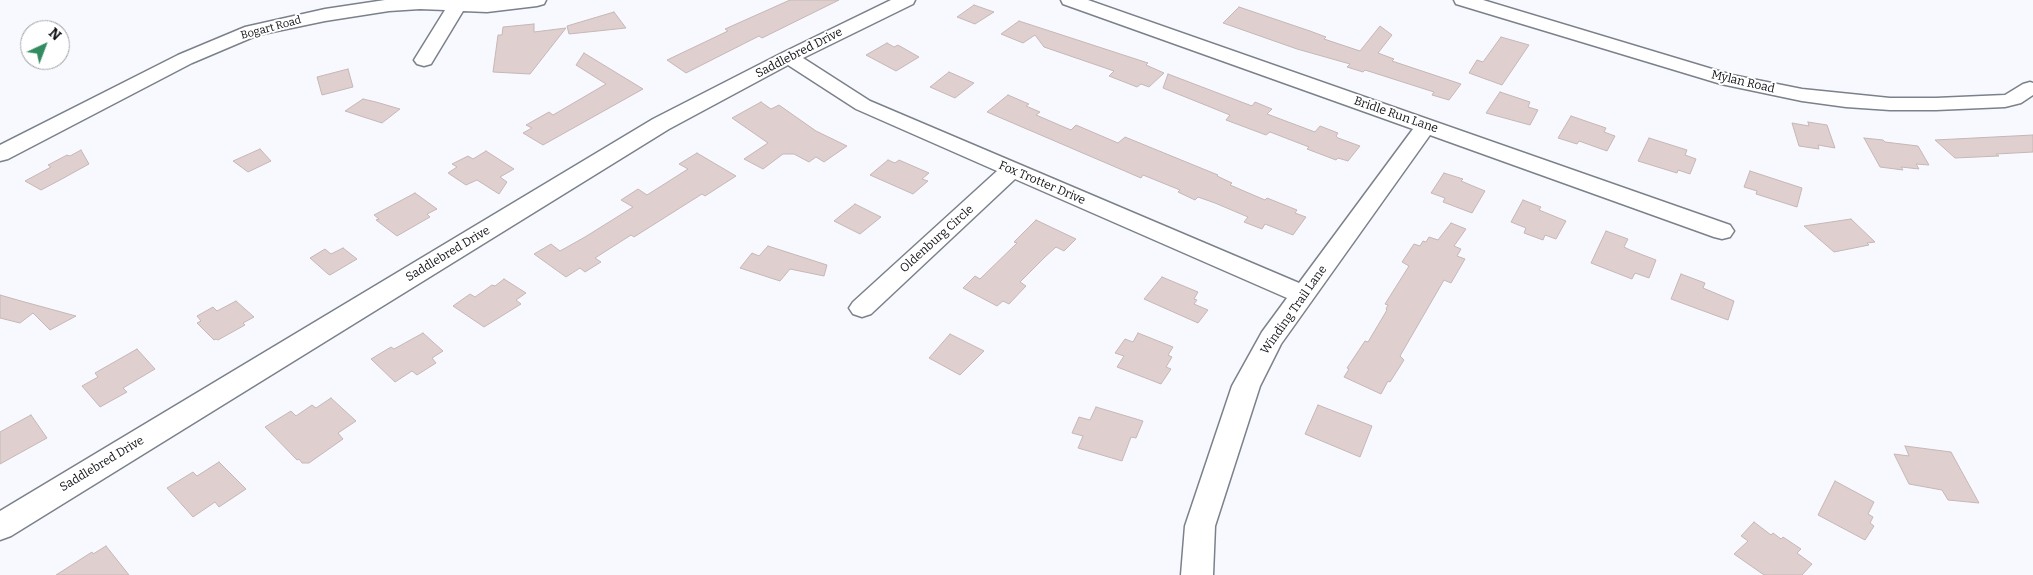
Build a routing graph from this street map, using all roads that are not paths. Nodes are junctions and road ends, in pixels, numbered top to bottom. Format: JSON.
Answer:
{"nodes":[{"id":1,"x":537,"y":0,"type":"edge"},
{"id":2,"x":906,"y":0,"type":"edge"},
{"id":3,"x":1070,"y":0,"type":"edge"},
{"id":4,"x":1462,"y":0,"type":"edge"},
{"id":5,"x":459,"y":3,"type":"edge"},
{"id":6,"x":789,"y":57,"type":"junction"},
{"id":7,"x":424,"y":60,"type":"dead end"},
{"id":8,"x":2030,"y":88,"type":"dead end"},
{"id":9,"x":1427,"y":125,"type":"junction"},
{"id":10,"x":0,"y":154,"type":"edge"},
{"id":11,"x":1012,"y":170,"type":"junction"},
{"id":12,"x":1722,"y":231,"type":"dead end"},
{"id":13,"x":1304,"y":295,"type":"junction"},
{"id":14,"x":862,"y":308,"type":"dead end"},
{"id":15,"x":0,"y":527,"type":"edge"},
{"id":16,"x":1196,"y":575,"type":"edge"}],
"edges":[{"from":1,"to":5,"type":"street","name":"Bogart Road"},
{"from":2,"to":6,"type":"street","name":"Saddlebred Drive"},
{"from":3,"to":9,"type":"street","name":"Bridle Run Lane"},
{"from":4,"to":8,"type":"street","name":"Mylan Road"},
{"from":5,"to":7,"type":"street"},
{"from":5,"to":10,"type":"street","name":"Bogart Road"},
{"from":6,"to":11,"type":"street","name":"Fox Trotter Drive"},
{"from":6,"to":15,"type":"street","name":"Saddlebred Drive"},
{"from":9,"to":12,"type":"street","name":"Bridle Run Lane"},
{"from":9,"to":13,"type":"street","name":"Winding Trail Lane"},
{"from":11,"to":13,"type":"street","name":"Fox Trotter Drive"},
{"from":11,"to":14,"type":"street","name":"Oldenburg Circle"},
{"from":13,"to":16,"type":"street","name":"Winding Trail Lane"}]}
